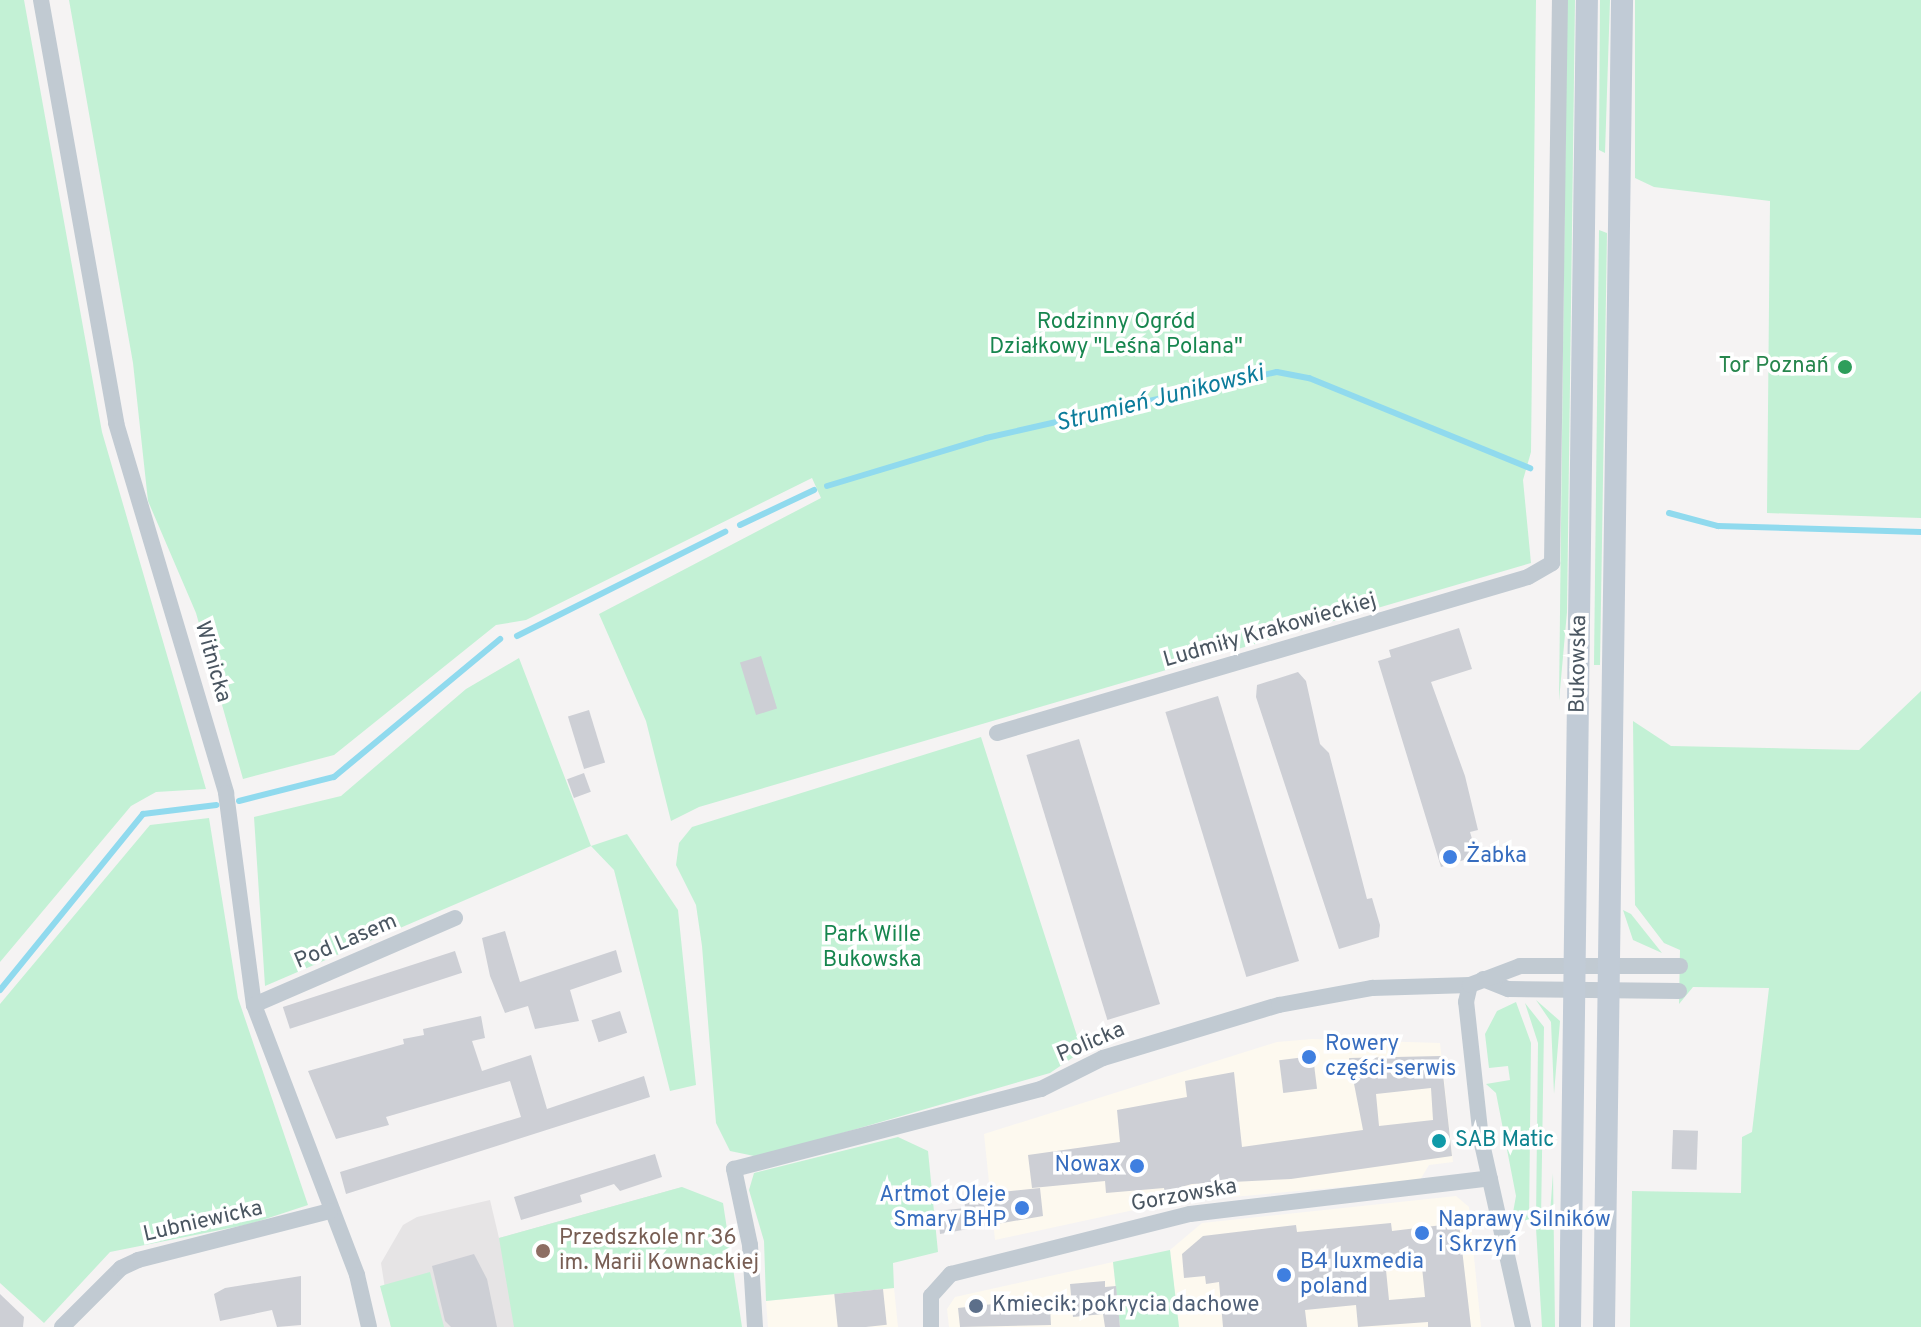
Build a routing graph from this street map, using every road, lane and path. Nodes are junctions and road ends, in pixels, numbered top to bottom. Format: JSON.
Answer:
{"nodes":[{"id":1,"x":41,"y":0,"type":"edge"},
{"id":2,"x":1560,"y":0,"type":"edge"},
{"id":3,"x":1587,"y":0,"type":"edge"},
{"id":4,"x":1622,"y":0,"type":"edge"},
{"id":5,"x":997,"y":733,"type":"dead end"},
{"id":6,"x":455,"y":918,"type":"dead end"},
{"id":7,"x":1610,"y":965,"type":"junction"},
{"id":8,"x":1575,"y":966,"type":"junction"},
{"id":9,"x":1680,"y":966,"type":"dead end"},
{"id":10,"x":1476,"y":982,"type":"junction"},
{"id":11,"x":1574,"y":990,"type":"junction"},
{"id":12,"x":1609,"y":991,"type":"junction"},
{"id":13,"x":1679,"y":991,"type":"dead end"},
{"id":14,"x":254,"y":1005,"type":"junction"},
{"id":15,"x":1490,"y":1178,"type":"junction"},
{"id":16,"x":330,"y":1211,"type":"junction"},
{"id":17,"x":62,"y":1327,"type":"edge"},
{"id":18,"x":369,"y":1327,"type":"edge"},
{"id":19,"x":755,"y":1327,"type":"edge"},
{"id":20,"x":931,"y":1327,"type":"edge"},
{"id":21,"x":1523,"y":1327,"type":"edge"},
{"id":22,"x":1570,"y":1327,"type":"edge"},
{"id":23,"x":1604,"y":1327,"type":"edge"}],
"edges":[{"from":1,"to":14,"type":"street","name":"Witnicka"},
{"from":2,"to":5,"type":"street","name":"Ludmiły Krakowieckiej"},
{"from":3,"to":8,"type":"main road","name":"Bukowska"},
{"from":4,"to":7,"type":"main road","name":"Bukowska"},
{"from":6,"to":14,"type":"street","name":"Pod Lasem"},
{"from":7,"to":8,"type":"street","name":"Policka"},
{"from":7,"to":9,"type":"street","name":"Policka"},
{"from":7,"to":12,"type":"main road","name":"Bukowska"},
{"from":8,"to":10,"type":"street","name":"Policka"},
{"from":8,"to":11,"type":"main road","name":"Bukowska"},
{"from":10,"to":11,"type":"street","name":"Policka"},
{"from":10,"to":15,"type":"street"},
{"from":10,"to":19,"type":"street","name":"Policka"},
{"from":11,"to":12,"type":"street","name":"Policka"},
{"from":11,"to":22,"type":"main road","name":"Bukowska"},
{"from":12,"to":13,"type":"street","name":"Policka"},
{"from":12,"to":23,"type":"main road","name":"Bukowska"},
{"from":14,"to":16,"type":"street","name":"Witnicka"},
{"from":15,"to":20,"type":"street","name":"Gorzowska"},
{"from":15,"to":21,"type":"street"},
{"from":16,"to":17,"type":"street","name":"Lubniewicka"},
{"from":16,"to":18,"type":"street","name":"Witnicka"}]}
